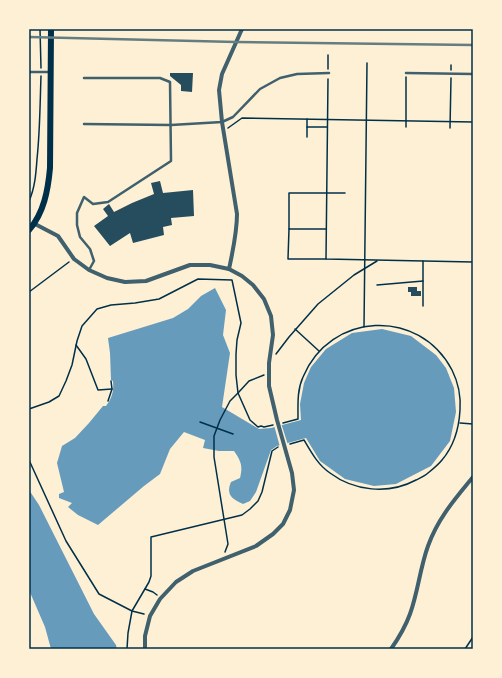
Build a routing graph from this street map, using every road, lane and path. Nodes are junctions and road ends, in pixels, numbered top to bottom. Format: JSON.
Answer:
{"nodes":[{"id":1,"x":40,"y":29,"type":"edge"},
{"id":2,"x":51,"y":29,"type":"edge"},
{"id":3,"x":242,"y":29,"type":"edge"},
{"id":4,"x":328,"y":55,"type":"dead end"},
{"id":5,"x":367,"y":63,"type":"dead end"},
{"id":6,"x":451,"y":65,"type":"dead end"},
{"id":7,"x":29,"y":72,"type":"edge"},
{"id":8,"x":41,"y":72,"type":"junction"},
{"id":9,"x":50,"y":72,"type":"junction"},
{"id":10,"x":328,"y":73,"type":"junction"},
{"id":11,"x":406,"y":73,"type":"joint"},
{"id":12,"x":451,"y":74,"type":"junction"},
{"id":13,"x":473,"y":74,"type":"edge"},
{"id":14,"x":84,"y":78,"type":"dead end"},
{"id":15,"x":307,"y":119,"type":"junction"},
{"id":16,"x":327,"y":120,"type":"junction"},
{"id":17,"x":367,"y":121,"type":"junction"},
{"id":18,"x":406,"y":121,"type":"junction"},
{"id":19,"x":222,"y":122,"type":"junction"},
{"id":20,"x":450,"y":122,"type":"junction"},
{"id":21,"x":473,"y":122,"type":"edge"},
{"id":22,"x":84,"y":124,"type":"dead end"},
{"id":23,"x":171,"y":125,"type":"junction"},
{"id":24,"x":307,"y":127,"type":"junction"},
{"id":25,"x":327,"y":127,"type":"junction"},
{"id":26,"x":406,"y":127,"type":"dead end"},
{"id":27,"x":450,"y":128,"type":"dead end"},
{"id":28,"x":223,"y":132,"type":"junction"},
{"id":29,"x":307,"y":137,"type":"dead end"},
{"id":30,"x":326,"y":192,"type":"junction"},
{"id":31,"x":345,"y":193,"type":"dead end"},
{"id":32,"x":29,"y":201,"type":"edge"},
{"id":33,"x":35,"y":224,"type":"junction"},
{"id":34,"x":289,"y":229,"type":"junction"},
{"id":35,"x":326,"y":229,"type":"junction"},
{"id":36,"x":29,"y":230,"type":"edge"},
{"id":37,"x":74,"y":259,"type":"junction"},
{"id":38,"x":326,"y":259,"type":"junction"},
{"id":39,"x":365,"y":260,"type":"junction"},
{"id":40,"x":378,"y":260,"type":"junction"},
{"id":41,"x":423,"y":261,"type":"junction"},
{"id":42,"x":473,"y":262,"type":"edge"},
{"id":43,"x":365,"y":268,"type":"junction"},
{"id":44,"x":230,"y":269,"type":"junction"},
{"id":45,"x":89,"y":270,"type":"junction"},
{"id":46,"x":423,"y":281,"type":"junction"},
{"id":47,"x":377,"y":285,"type":"dead end"},
{"id":48,"x":29,"y":292,"type":"edge"},
{"id":49,"x":423,"y":306,"type":"dead end"},
{"id":50,"x":364,"y":327,"type":"junction"},
{"id":51,"x":295,"y":329,"type":"junction"},
{"id":52,"x":76,"y":345,"type":"junction"},
{"id":53,"x":319,"y":352,"type":"junction"},
{"id":54,"x":269,"y":363,"type":"junction"},
{"id":55,"x":269,"y":373,"type":"junction"},
{"id":56,"x":111,"y":381,"type":"dead end"},
{"id":57,"x":112,"y":389,"type":"junction"},
{"id":58,"x":238,"y":393,"type":"junction"},
{"id":59,"x":108,"y":401,"type":"dead end"},
{"id":60,"x":29,"y":409,"type":"edge"},
{"id":61,"x":200,"y":422,"type":"dead end"},
{"id":62,"x":460,"y":423,"type":"junction"},
{"id":63,"x":473,"y":424,"type":"edge"},
{"id":64,"x":217,"y":428,"type":"junction"},
{"id":65,"x":233,"y":434,"type":"dead end"},
{"id":66,"x":289,"y":444,"type":"dead end"},
{"id":67,"x":278,"y":447,"type":"dead end"},
{"id":68,"x":29,"y":460,"type":"edge"},
{"id":69,"x":473,"y":477,"type":"edge"},
{"id":70,"x":224,"y":520,"type":"junction"},
{"id":71,"x":223,"y":559,"type":"junction"},
{"id":72,"x":145,"y":589,"type":"junction"},
{"id":73,"x":161,"y":598,"type":"junction"},
{"id":74,"x":132,"y":610,"type":"junction"},
{"id":75,"x":150,"y":616,"type":"junction"},
{"id":76,"x":473,"y":637,"type":"edge"},
{"id":77,"x":127,"y":649,"type":"edge"},
{"id":78,"x":144,"y":649,"type":"edge"},
{"id":79,"x":391,"y":649,"type":"edge"},
{"id":80,"x":465,"y":649,"type":"edge"}],
"edges":[{"from":1,"to":8,"type":"path"},
{"from":2,"to":9,"type":"main road"},
{"from":3,"to":19,"type":"street"},
{"from":4,"to":10,"type":"path"},
{"from":5,"to":17,"type":"path"},
{"from":6,"to":12,"type":"path"},
{"from":7,"to":8,"type":"lane"},
{"from":8,"to":9,"type":"lane"},
{"from":8,"to":32,"type":"path"},
{"from":9,"to":33,"type":"main road"},
{"from":10,"to":16,"type":"path"},
{"from":10,"to":19,"type":"lane"},
{"from":11,"to":12,"type":"lane"},
{"from":11,"to":18,"type":"path"},
{"from":12,"to":13,"type":"lane"},
{"from":12,"to":20,"type":"path"},
{"from":14,"to":23,"type":"lane"},
{"from":15,"to":16,"type":"path"},
{"from":15,"to":24,"type":"path"},
{"from":15,"to":28,"type":"path"},
{"from":16,"to":17,"type":"path"},
{"from":16,"to":25,"type":"path"},
{"from":17,"to":18,"type":"path"},
{"from":17,"to":39,"type":"path"},
{"from":18,"to":20,"type":"path"},
{"from":18,"to":26,"type":"path"},
{"from":19,"to":23,"type":"lane"},
{"from":19,"to":28,"type":"street"},
{"from":20,"to":21,"type":"path"},
{"from":20,"to":27,"type":"path"},
{"from":22,"to":23,"type":"lane"},
{"from":23,"to":45,"type":"lane"},
{"from":24,"to":25,"type":"path"},
{"from":24,"to":29,"type":"path"},
{"from":25,"to":30,"type":"path"},
{"from":28,"to":44,"type":"street"},
{"from":30,"to":31,"type":"path"},
{"from":30,"to":34,"type":"path"},
{"from":30,"to":35,"type":"path"},
{"from":33,"to":36,"type":"main road"},
{"from":33,"to":37,"type":"street"},
{"from":34,"to":35,"type":"path"},
{"from":34,"to":38,"type":"path"},
{"from":35,"to":38,"type":"path"},
{"from":37,"to":45,"type":"street"},
{"from":37,"to":48,"type":"path"},
{"from":38,"to":39,"type":"path"},
{"from":39,"to":40,"type":"path"},
{"from":39,"to":43,"type":"path"},
{"from":40,"to":41,"type":"path"},
{"from":40,"to":43,"type":"path"},
{"from":41,"to":42,"type":"path"},
{"from":41,"to":46,"type":"path"},
{"from":43,"to":50,"type":"path"},
{"from":43,"to":51,"type":"path"},
{"from":44,"to":45,"type":"street"},
{"from":44,"to":54,"type":"street"},
{"from":46,"to":47,"type":"path"},
{"from":46,"to":49,"type":"path"},
{"from":50,"to":53,"type":"path"},
{"from":50,"to":62,"type":"path"},
{"from":51,"to":53,"type":"path"},
{"from":51,"to":54,"type":"path"},
{"from":52,"to":57,"type":"path"},
{"from":52,"to":58,"type":"path"},
{"from":52,"to":60,"type":"path"},
{"from":53,"to":58,"type":"path"},
{"from":54,"to":55,"type":"street"},
{"from":55,"to":58,"type":"path"},
{"from":55,"to":71,"type":"street"},
{"from":56,"to":57,"type":"path"},
{"from":57,"to":59,"type":"path"},
{"from":58,"to":64,"type":"path"},
{"from":61,"to":64,"type":"path"},
{"from":62,"to":63,"type":"path"},
{"from":62,"to":66,"type":"path"},
{"from":64,"to":65,"type":"path"},
{"from":64,"to":70,"type":"path"},
{"from":67,"to":70,"type":"path"},
{"from":68,"to":74,"type":"path"},
{"from":69,"to":79,"type":"street"},
{"from":70,"to":71,"type":"path"},
{"from":70,"to":72,"type":"path"},
{"from":71,"to":73,"type":"street"},
{"from":72,"to":73,"type":"path"},
{"from":72,"to":74,"type":"path"},
{"from":73,"to":75,"type":"street"},
{"from":74,"to":75,"type":"path"},
{"from":74,"to":77,"type":"path"},
{"from":75,"to":78,"type":"street"},
{"from":76,"to":80,"type":"path"}]}
